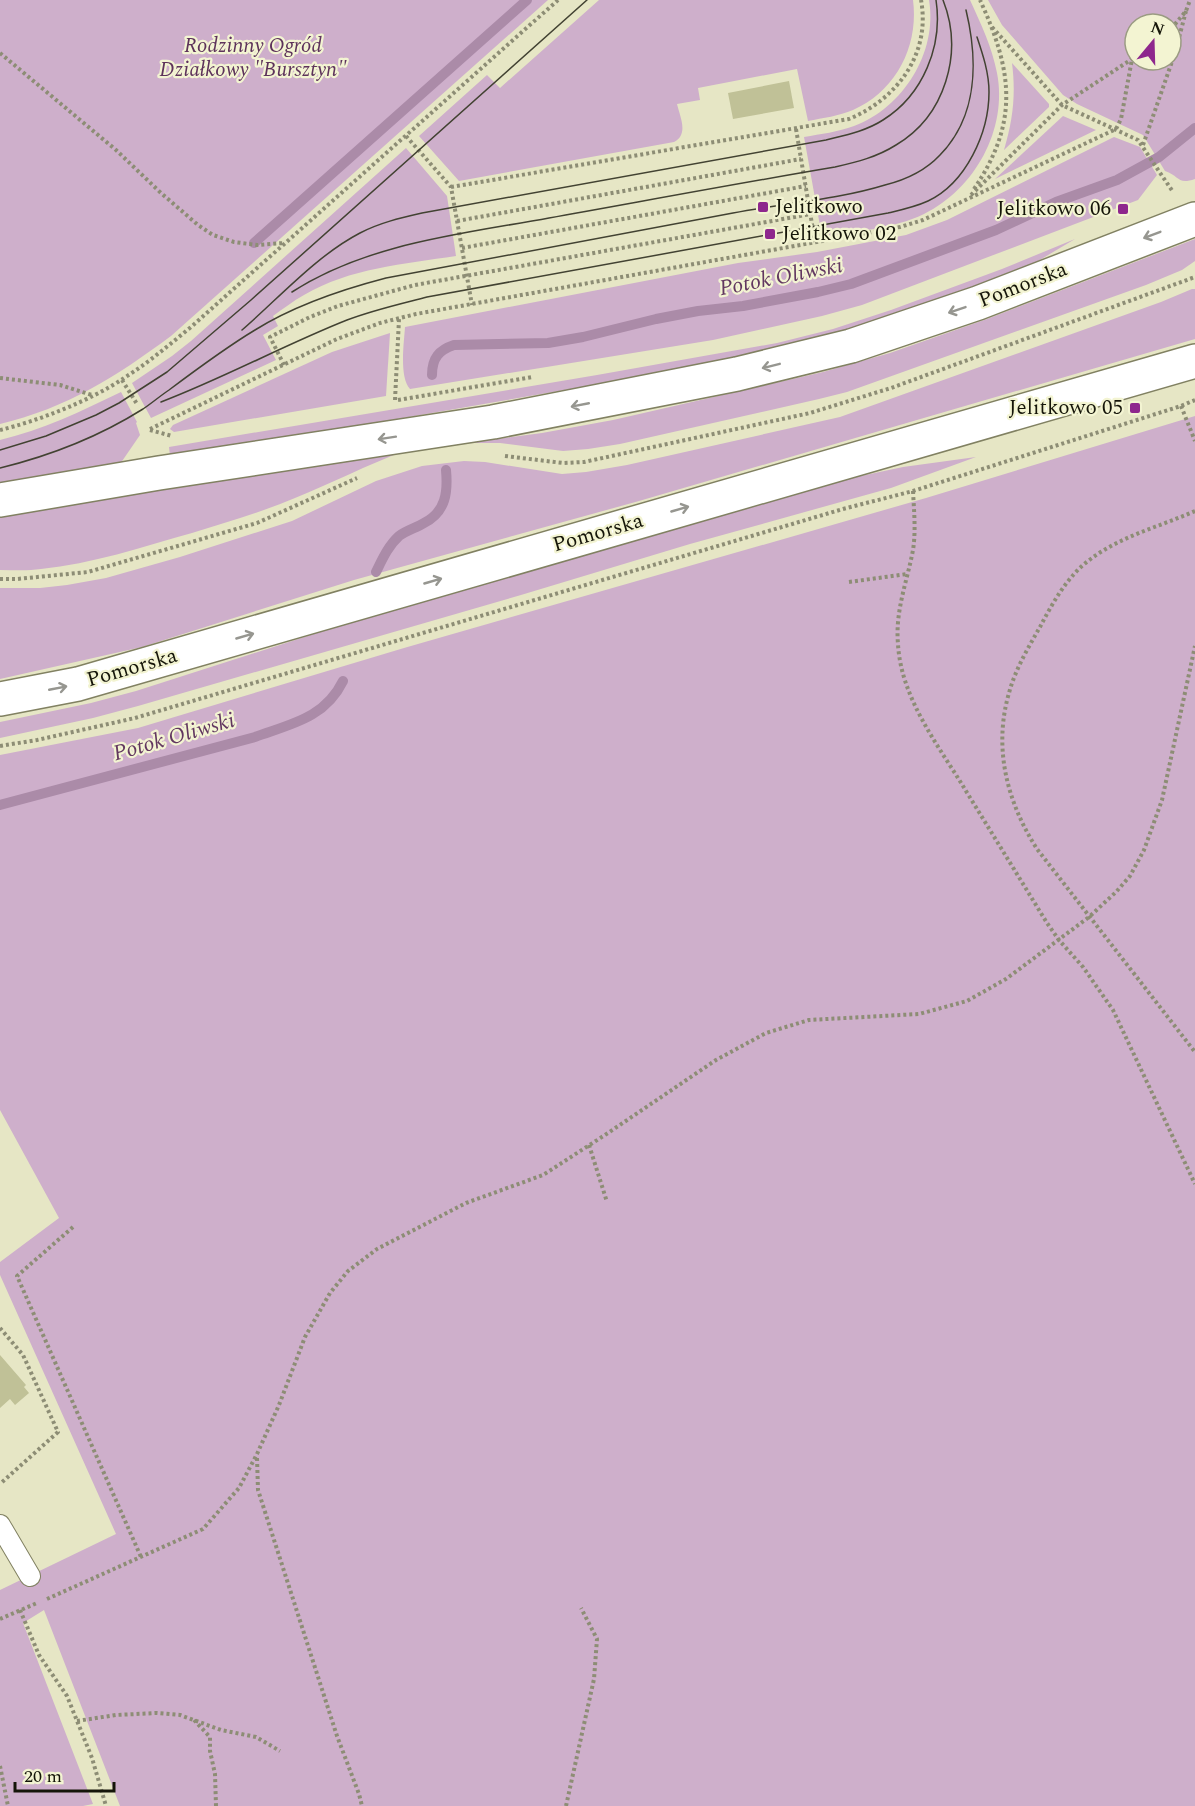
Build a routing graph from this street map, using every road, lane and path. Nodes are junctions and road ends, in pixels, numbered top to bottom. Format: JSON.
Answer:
{"nodes":[{"id":1,"x":558,"y":0,"type":"edge"},
{"id":2,"x":921,"y":0,"type":"edge"},
{"id":3,"x":980,"y":0,"type":"edge"},
{"id":4,"x":1190,"y":0,"type":"edge"},
{"id":5,"x":1186,"y":10,"type":"junction"},
{"id":6,"x":1183,"y":14,"type":"edge"},
{"id":7,"x":992,"y":27,"type":"junction"},
{"id":8,"x":0,"y":53,"type":"edge"},
{"id":9,"x":1123,"y":65,"type":"edge"},
{"id":10,"x":1131,"y":72,"type":"edge"},
{"id":11,"x":1062,"y":105,"type":"junction"},
{"id":12,"x":796,"y":129,"type":"junction"},
{"id":13,"x":1116,"y":129,"type":"junction"},
{"id":14,"x":406,"y":136,"type":"junction"},
{"id":15,"x":1143,"y":146,"type":"junction"},
{"id":16,"x":801,"y":159,"type":"junction"},
{"id":17,"x":806,"y":186,"type":"junction"},
{"id":18,"x":451,"y":187,"type":"junction"},
{"id":19,"x":1182,"y":190,"type":"dead end"},
{"id":20,"x":1173,"y":193,"type":"junction"},
{"id":21,"x":968,"y":197,"type":"junction"},
{"id":22,"x":1163,"y":197,"type":"dead end"},
{"id":23,"x":811,"y":214,"type":"junction"},
{"id":24,"x":1195,"y":219,"type":"edge"},
{"id":25,"x":457,"y":221,"type":"junction"},
{"id":26,"x":815,"y":242,"type":"junction"},
{"id":27,"x":286,"y":243,"type":"junction"},
{"id":28,"x":462,"y":248,"type":"junction"},
{"id":29,"x":467,"y":276,"type":"junction"},
{"id":30,"x":1195,"y":277,"type":"edge"},
{"id":31,"x":472,"y":305,"type":"junction"},
{"id":32,"x":399,"y":318,"type":"junction"},
{"id":33,"x":1195,"y":361,"type":"edge"},
{"id":34,"x":284,"y":364,"type":"junction"},
{"id":35,"x":537,"y":377,"type":"dead end"},
{"id":36,"x":0,"y":378,"type":"edge"},
{"id":37,"x":122,"y":380,"type":"junction"},
{"id":38,"x":93,"y":395,"type":"junction"},
{"id":39,"x":395,"y":400,"type":"junction"},
{"id":40,"x":1195,"y":400,"type":"edge"},
{"id":41,"x":384,"y":402,"type":"dead end"},
{"id":42,"x":137,"y":404,"type":"dead end"},
{"id":43,"x":1180,"y":406,"type":"junction"},
{"id":44,"x":0,"y":430,"type":"edge"},
{"id":45,"x":179,"y":438,"type":"dead end"},
{"id":46,"x":1195,"y":441,"type":"edge"},
{"id":47,"x":497,"y":455,"type":"dead end"},
{"id":48,"x":360,"y":477,"type":"dead end"},
{"id":49,"x":913,"y":491,"type":"junction"},
{"id":50,"x":0,"y":500,"type":"edge"},
{"id":51,"x":1195,"y":511,"type":"edge"},
{"id":52,"x":907,"y":574,"type":"junction"},
{"id":53,"x":0,"y":579,"type":"edge"},
{"id":54,"x":849,"y":582,"type":"dead end"},
{"id":55,"x":1195,"y":646,"type":"edge"},
{"id":56,"x":0,"y":699,"type":"edge"},
{"id":57,"x":0,"y":746,"type":"edge"},
{"id":58,"x":1089,"y":917,"type":"junction"},
{"id":59,"x":1059,"y":940,"type":"junction"},
{"id":60,"x":1195,"y":1052,"type":"edge"},
{"id":61,"x":589,"y":1145,"type":"junction"},
{"id":62,"x":1195,"y":1184,"type":"edge"},
{"id":63,"x":607,"y":1202,"type":"dead end"},
{"id":64,"x":74,"y":1227,"type":"dead end"},
{"id":65,"x":0,"y":1328,"type":"edge"},
{"id":66,"x":257,"y":1455,"type":"junction"},
{"id":67,"x":0,"y":1484,"type":"edge"},
{"id":68,"x":0,"y":1525,"type":"edge"},
{"id":69,"x":141,"y":1557,"type":"junction"},
{"id":70,"x":30,"y":1576,"type":"dead end"},
{"id":71,"x":581,"y":1608,"type":"dead end"},
{"id":72,"x":20,"y":1611,"type":"junction"},
{"id":73,"x":0,"y":1619,"type":"edge"},
{"id":74,"x":194,"y":1719,"type":"junction"},
{"id":75,"x":77,"y":1721,"type":"junction"},
{"id":76,"x":280,"y":1751,"type":"dead end"},
{"id":77,"x":0,"y":1766,"type":"edge"},
{"id":78,"x":8,"y":1806,"type":"edge"},
{"id":79,"x":106,"y":1806,"type":"edge"},
{"id":80,"x":216,"y":1806,"type":"edge"},
{"id":81,"x":362,"y":1806,"type":"edge"},
{"id":82,"x":566,"y":1806,"type":"edge"}],
"edges":[{"from":1,"to":14,"type":"path"},
{"from":2,"to":12,"type":"path"},
{"from":3,"to":7,"type":"path"},
{"from":4,"to":5,"type":"path"},
{"from":5,"to":6,"type":"path"},
{"from":5,"to":15,"type":"path"},
{"from":7,"to":11,"type":"path"},
{"from":7,"to":21,"type":"path"},
{"from":8,"to":27,"type":"path"},
{"from":9,"to":11,"type":"path"},
{"from":10,"to":13,"type":"path"},
{"from":11,"to":13,"type":"path"},
{"from":11,"to":21,"type":"path"},
{"from":12,"to":16,"type":"path"},
{"from":12,"to":18,"type":"path"},
{"from":13,"to":15,"type":"path"},
{"from":13,"to":21,"type":"path"},
{"from":14,"to":18,"type":"path"},
{"from":14,"to":27,"type":"path"},
{"from":15,"to":20,"type":"path"},
{"from":16,"to":17,"type":"path"},
{"from":16,"to":25,"type":"path"},
{"from":17,"to":23,"type":"path"},
{"from":17,"to":28,"type":"path"},
{"from":18,"to":25,"type":"path"},
{"from":19,"to":20,"type":"path"},
{"from":20,"to":22,"type":"path"},
{"from":21,"to":26,"type":"path"},
{"from":23,"to":26,"type":"path"},
{"from":23,"to":29,"type":"path"},
{"from":24,"to":50,"type":"street","name":"Pomorska","one_way":true},
{"from":25,"to":28,"type":"path"},
{"from":26,"to":31,"type":"path"},
{"from":27,"to":37,"type":"path"},
{"from":28,"to":29,"type":"path"},
{"from":29,"to":31,"type":"path"},
{"from":29,"to":34,"type":"path"},
{"from":30,"to":47,"type":"path"},
{"from":31,"to":32,"type":"path"},
{"from":32,"to":34,"type":"path"},
{"from":32,"to":39,"type":"path"},
{"from":56,"to":33,"type":"street","name":"Pomorska","one_way":true},
{"from":34,"to":45,"type":"path"},
{"from":35,"to":39,"type":"path"},
{"from":36,"to":38,"type":"path"},
{"from":37,"to":38,"type":"path"},
{"from":37,"to":42,"type":"path"},
{"from":38,"to":44,"type":"path"},
{"from":39,"to":41,"type":"path"},
{"from":40,"to":43,"type":"path"},
{"from":43,"to":46,"type":"path"},
{"from":43,"to":49,"type":"path"},
{"from":48,"to":53,"type":"path"},
{"from":49,"to":52,"type":"path"},
{"from":49,"to":57,"type":"path"},
{"from":51,"to":58,"type":"path"},
{"from":52,"to":54,"type":"path"},
{"from":52,"to":59,"type":"path"},
{"from":55,"to":58,"type":"path"},
{"from":58,"to":59,"type":"path"},
{"from":58,"to":60,"type":"path"},
{"from":59,"to":61,"type":"path"},
{"from":59,"to":62,"type":"path"},
{"from":61,"to":63,"type":"path"},
{"from":61,"to":66,"type":"path"},
{"from":64,"to":69,"type":"path"},
{"from":65,"to":67,"type":"path"},
{"from":66,"to":69,"type":"path"},
{"from":66,"to":81,"type":"path"},
{"from":68,"to":70,"type":"lane"},
{"from":69,"to":72,"type":"path"},
{"from":71,"to":82,"type":"path"},
{"from":72,"to":73,"type":"path"},
{"from":72,"to":75,"type":"path"},
{"from":74,"to":75,"type":"path"},
{"from":74,"to":76,"type":"path"},
{"from":74,"to":80,"type":"path"},
{"from":75,"to":79,"type":"path"},
{"from":77,"to":78,"type":"path"}]}
